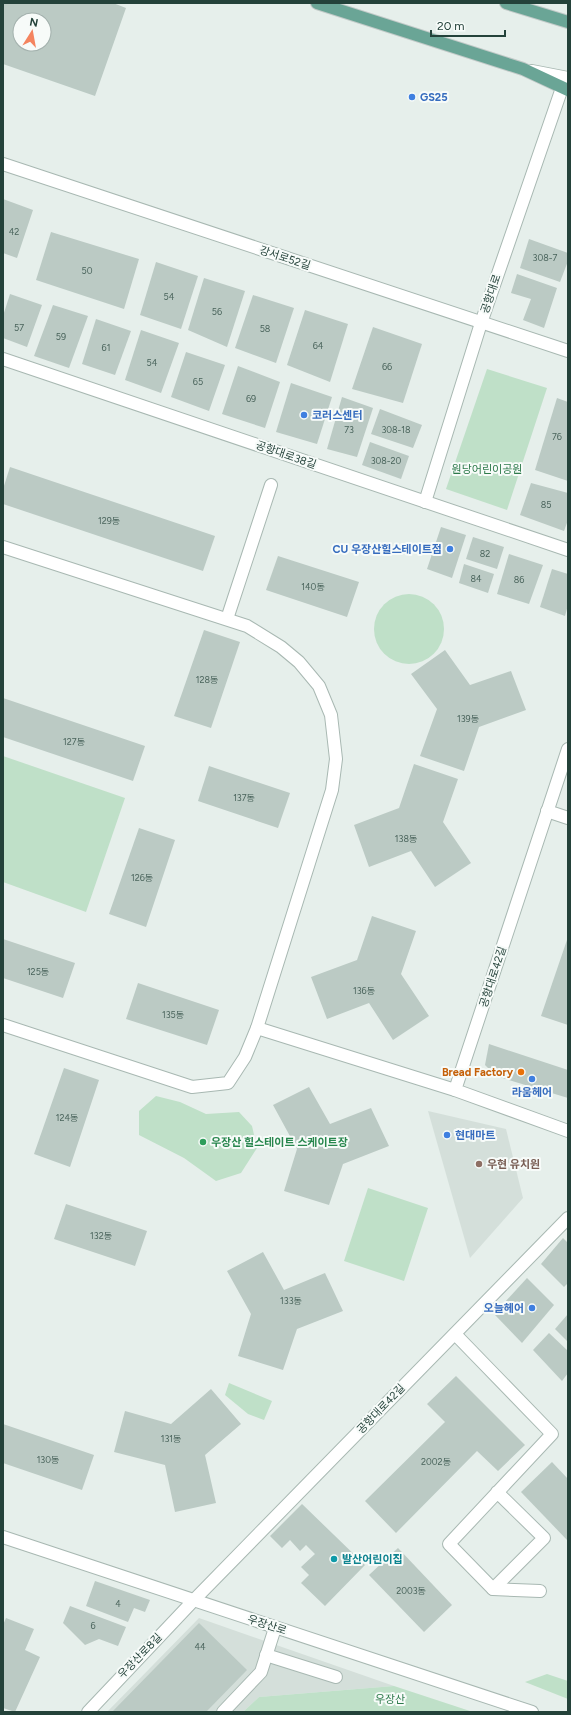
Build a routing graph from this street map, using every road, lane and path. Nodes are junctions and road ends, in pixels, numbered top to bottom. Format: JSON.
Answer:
{"nodes":[{"id":1,"x":317,"y":3,"type":"edge"},
{"id":2,"x":510,"y":4,"type":"edge"},
{"id":3,"x":568,"y":22,"type":"edge"},
{"id":4,"x":566,"y":85,"type":"edge"},
{"id":5,"x":3,"y":164,"type":"edge"},
{"id":6,"x":481,"y":323,"type":"junction"},
{"id":7,"x":568,"y":351,"type":"edge"},
{"id":8,"x":3,"y":359,"type":"edge"},
{"id":9,"x":270,"y":485,"type":"dead end"},
{"id":10,"x":425,"y":502,"type":"junction"},
{"id":11,"x":3,"y":547,"type":"edge"},
{"id":12,"x":568,"y":550,"type":"edge"},
{"id":13,"x":226,"y":619,"type":"junction"},
{"id":14,"x":568,"y":749,"type":"edge"},
{"id":15,"x":547,"y":811,"type":"junction"},
{"id":16,"x":568,"y":818,"type":"edge"},
{"id":17,"x":3,"y":1025,"type":"edge"},
{"id":18,"x":257,"y":1028,"type":"junction"},
{"id":19,"x":455,"y":1090,"type":"junction"},
{"id":20,"x":568,"y":1131,"type":"edge"},
{"id":21,"x":568,"y":1218,"type":"edge"},
{"id":22,"x":454,"y":1334,"type":"junction"},
{"id":23,"x":497,"y":1492,"type":"junction"},
{"id":24,"x":3,"y":1537,"type":"edge"},
{"id":25,"x":493,"y":1589,"type":"junction"},
{"id":26,"x":540,"y":1591,"type":"dead end"},
{"id":27,"x":193,"y":1601,"type":"junction"},
{"id":28,"x":276,"y":1628,"type":"junction"},
{"id":29,"x":266,"y":1655,"type":"junction"},
{"id":30,"x":336,"y":1678,"type":"dead end"},
{"id":31,"x":88,"y":1712,"type":"edge"},
{"id":32,"x":222,"y":1712,"type":"edge"},
{"id":33,"x":532,"y":1712,"type":"edge"}],
"edges":[{"from":1,"to":4,"type":"main road","name":"공항대로"},
{"from":2,"to":3,"type":"main road"},
{"from":4,"to":6,"type":"street","name":"공항대로"},
{"from":5,"to":6,"type":"street","name":"강서로52길"},
{"from":6,"to":7,"type":"street","name":"강서로52길"},
{"from":6,"to":10,"type":"street","name":"공항대로"},
{"from":8,"to":10,"type":"street","name":"공항대로38길"},
{"from":9,"to":13,"type":"street"},
{"from":10,"to":12,"type":"street","name":"공항대로38길"},
{"from":11,"to":13,"type":"street"},
{"from":13,"to":18,"type":"street"},
{"from":14,"to":15,"type":"street","name":"공항대로42길"},
{"from":15,"to":16,"type":"street"},
{"from":15,"to":19,"type":"street","name":"공항대로42길"},
{"from":17,"to":18,"type":"street"},
{"from":18,"to":19,"type":"street"},
{"from":19,"to":20,"type":"street"},
{"from":21,"to":22,"type":"street","name":"공항대로42길"},
{"from":22,"to":23,"type":"street"},
{"from":22,"to":27,"type":"street","name":"공항대로42길"},
{"from":23,"to":25,"type":"street"},
{"from":23,"to":25,"type":"street"},
{"from":24,"to":27,"type":"street","name":"우장산로"},
{"from":25,"to":26,"type":"street"},
{"from":27,"to":28,"type":"street","name":"우장산로"},
{"from":27,"to":31,"type":"street","name":"우장산로8길"},
{"from":28,"to":29,"type":"street"},
{"from":28,"to":33,"type":"street","name":"우장산로"},
{"from":29,"to":30,"type":"street"},
{"from":29,"to":32,"type":"street"}]}
